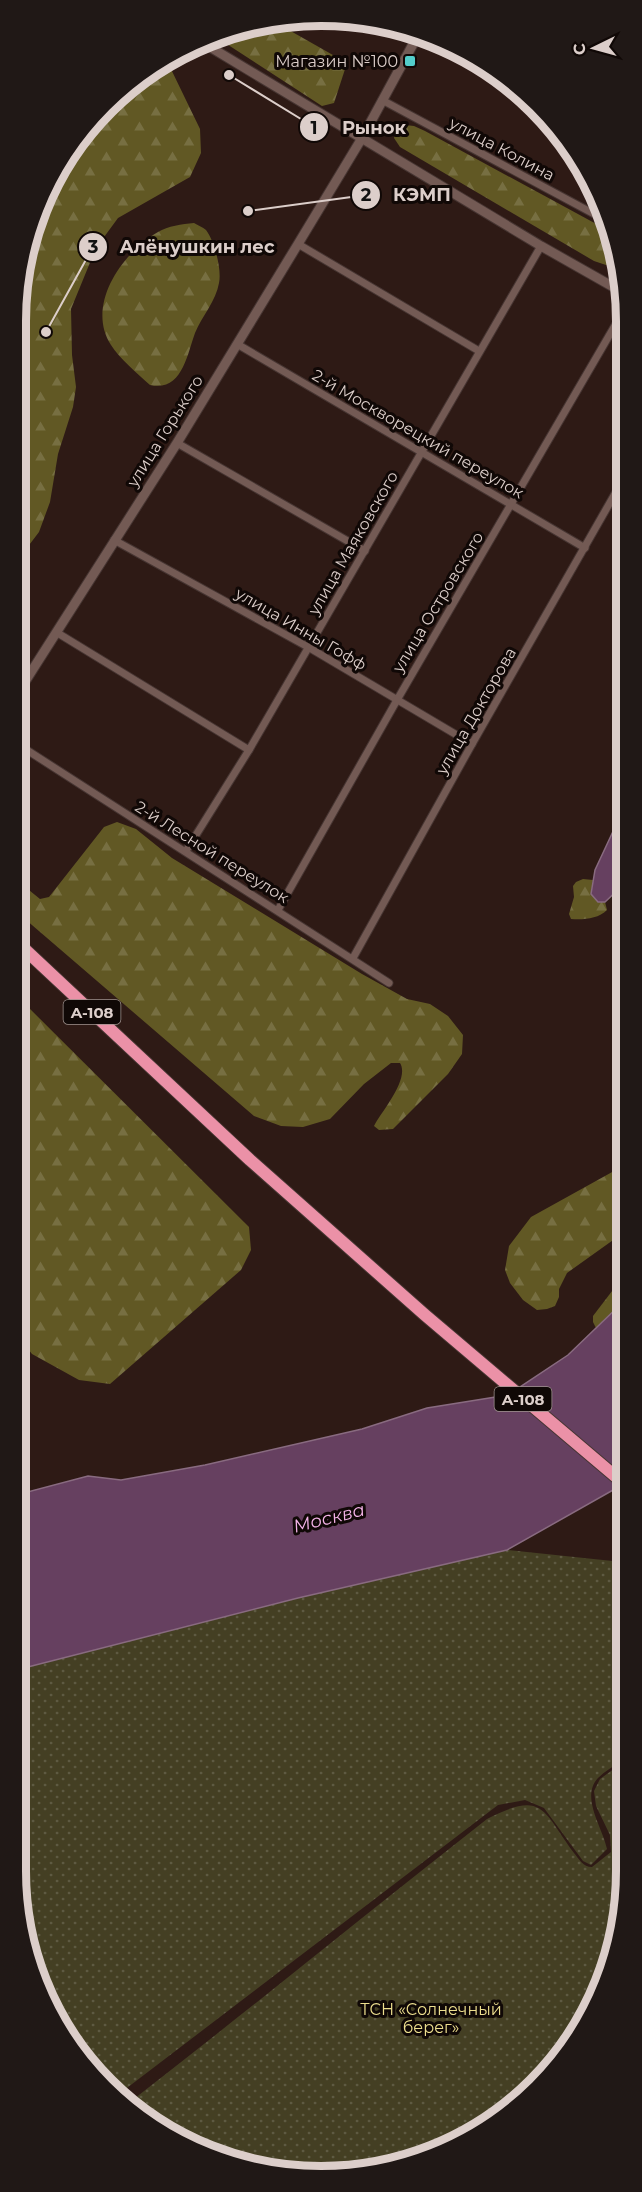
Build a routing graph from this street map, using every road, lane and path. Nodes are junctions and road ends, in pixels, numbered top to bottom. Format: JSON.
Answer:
{"nodes":[{"id":1,"x":415,"y":41,"type":"edge"},
{"id":2,"x":210,"y":47,"type":"edge"},
{"id":3,"x":382,"y":100,"type":"junction"},
{"id":4,"x":362,"y":138,"type":"junction"},
{"id":5,"x":597,"y":216,"type":"edge"},
{"id":6,"x":298,"y":244,"type":"junction"},
{"id":7,"x":541,"y":246,"type":"junction"},
{"id":8,"x":615,"y":288,"type":"edge"},
{"id":9,"x":616,"y":324,"type":"edge"},
{"id":10,"x":237,"y":344,"type":"junction"},
{"id":11,"x":479,"y":351,"type":"junction"},
{"id":12,"x":177,"y":443,"type":"junction"},
{"id":13,"x":421,"y":451,"type":"junction"},
{"id":14,"x":616,"y":492,"type":"edge"},
{"id":15,"x":512,"y":505,"type":"junction"},
{"id":16,"x":114,"y":540,"type":"junction"},
{"id":17,"x":585,"y":548,"type":"junction"},
{"id":18,"x":365,"y":551,"type":"junction"},
{"id":19,"x":56,"y":632,"type":"junction"},
{"id":20,"x":308,"y":647,"type":"junction"},
{"id":21,"x":26,"y":680,"type":"edge"},
{"id":22,"x":397,"y":699,"type":"junction"},
{"id":23,"x":472,"y":744,"type":"junction"},
{"id":24,"x":26,"y":749,"type":"edge"},
{"id":25,"x":249,"y":750,"type":"junction"},
{"id":26,"x":186,"y":851,"type":"junction"},
{"id":27,"x":278,"y":910,"type":"junction"},
{"id":28,"x":26,"y":950,"type":"edge"},
{"id":29,"x":353,"y":958,"type":"junction"},
{"id":30,"x":389,"y":983,"type":"dead end"},
{"id":31,"x":616,"y":1477,"type":"edge"}],
"edges":[{"from":1,"to":3,"type":"main road","name":"улица Горького"},
{"from":2,"to":4,"type":"main road"},
{"from":3,"to":4,"type":"main road","name":"улица Горького"},
{"from":3,"to":5,"type":"street","name":"улица Колина"},
{"from":4,"to":6,"type":"main road","name":"улица Горького"},
{"from":4,"to":7,"type":"main road"},
{"from":6,"to":10,"type":"main road","name":"улица Горького"},
{"from":6,"to":11,"type":"street"},
{"from":7,"to":8,"type":"main road"},
{"from":7,"to":11,"type":"street","name":"улица Маяковского"},
{"from":9,"to":15,"type":"street","name":"улица Островского"},
{"from":10,"to":12,"type":"main road","name":"улица Горького"},
{"from":10,"to":13,"type":"street","name":"2-й Москворецкий переулок"},
{"from":11,"to":13,"type":"street","name":"улица Маяковского"},
{"from":12,"to":16,"type":"main road","name":"улица Горького"},
{"from":12,"to":18,"type":"street"},
{"from":13,"to":15,"type":"street","name":"2-й Москворецкий переулок"},
{"from":13,"to":18,"type":"street","name":"улица Маяковского"},
{"from":14,"to":17,"type":"street","name":"улица Докторова"},
{"from":15,"to":17,"type":"street","name":"2-й Москворецкий переулок"},
{"from":15,"to":22,"type":"street","name":"улица Островского"},
{"from":16,"to":19,"type":"main road","name":"улица Горького"},
{"from":16,"to":20,"type":"street","name":"улица Инны Гофф"},
{"from":17,"to":23,"type":"street","name":"улица Докторова"},
{"from":18,"to":20,"type":"street","name":"улица Маяковского"},
{"from":19,"to":21,"type":"main road","name":"улица Горького"},
{"from":19,"to":25,"type":"street"},
{"from":20,"to":22,"type":"street","name":"улица Инны Гофф"},
{"from":20,"to":25,"type":"street","name":"улица Маяковского"},
{"from":22,"to":23,"type":"street","name":"улица Инны Гофф"},
{"from":22,"to":27,"type":"street","name":"улица Островского"},
{"from":23,"to":29,"type":"street","name":"улица Докторова"},
{"from":24,"to":26,"type":"street","name":"2-й Лесной переулок"},
{"from":25,"to":26,"type":"street","name":"улица Маяковского"},
{"from":26,"to":27,"type":"street","name":"2-й Лесной переулок"},
{"from":27,"to":29,"type":"street","name":"2-й Лесной переулок"},
{"from":28,"to":31,"type":"highway","number":"А-108"},
{"from":29,"to":30,"type":"street","name":"2-й Лесной переулок"}]}
